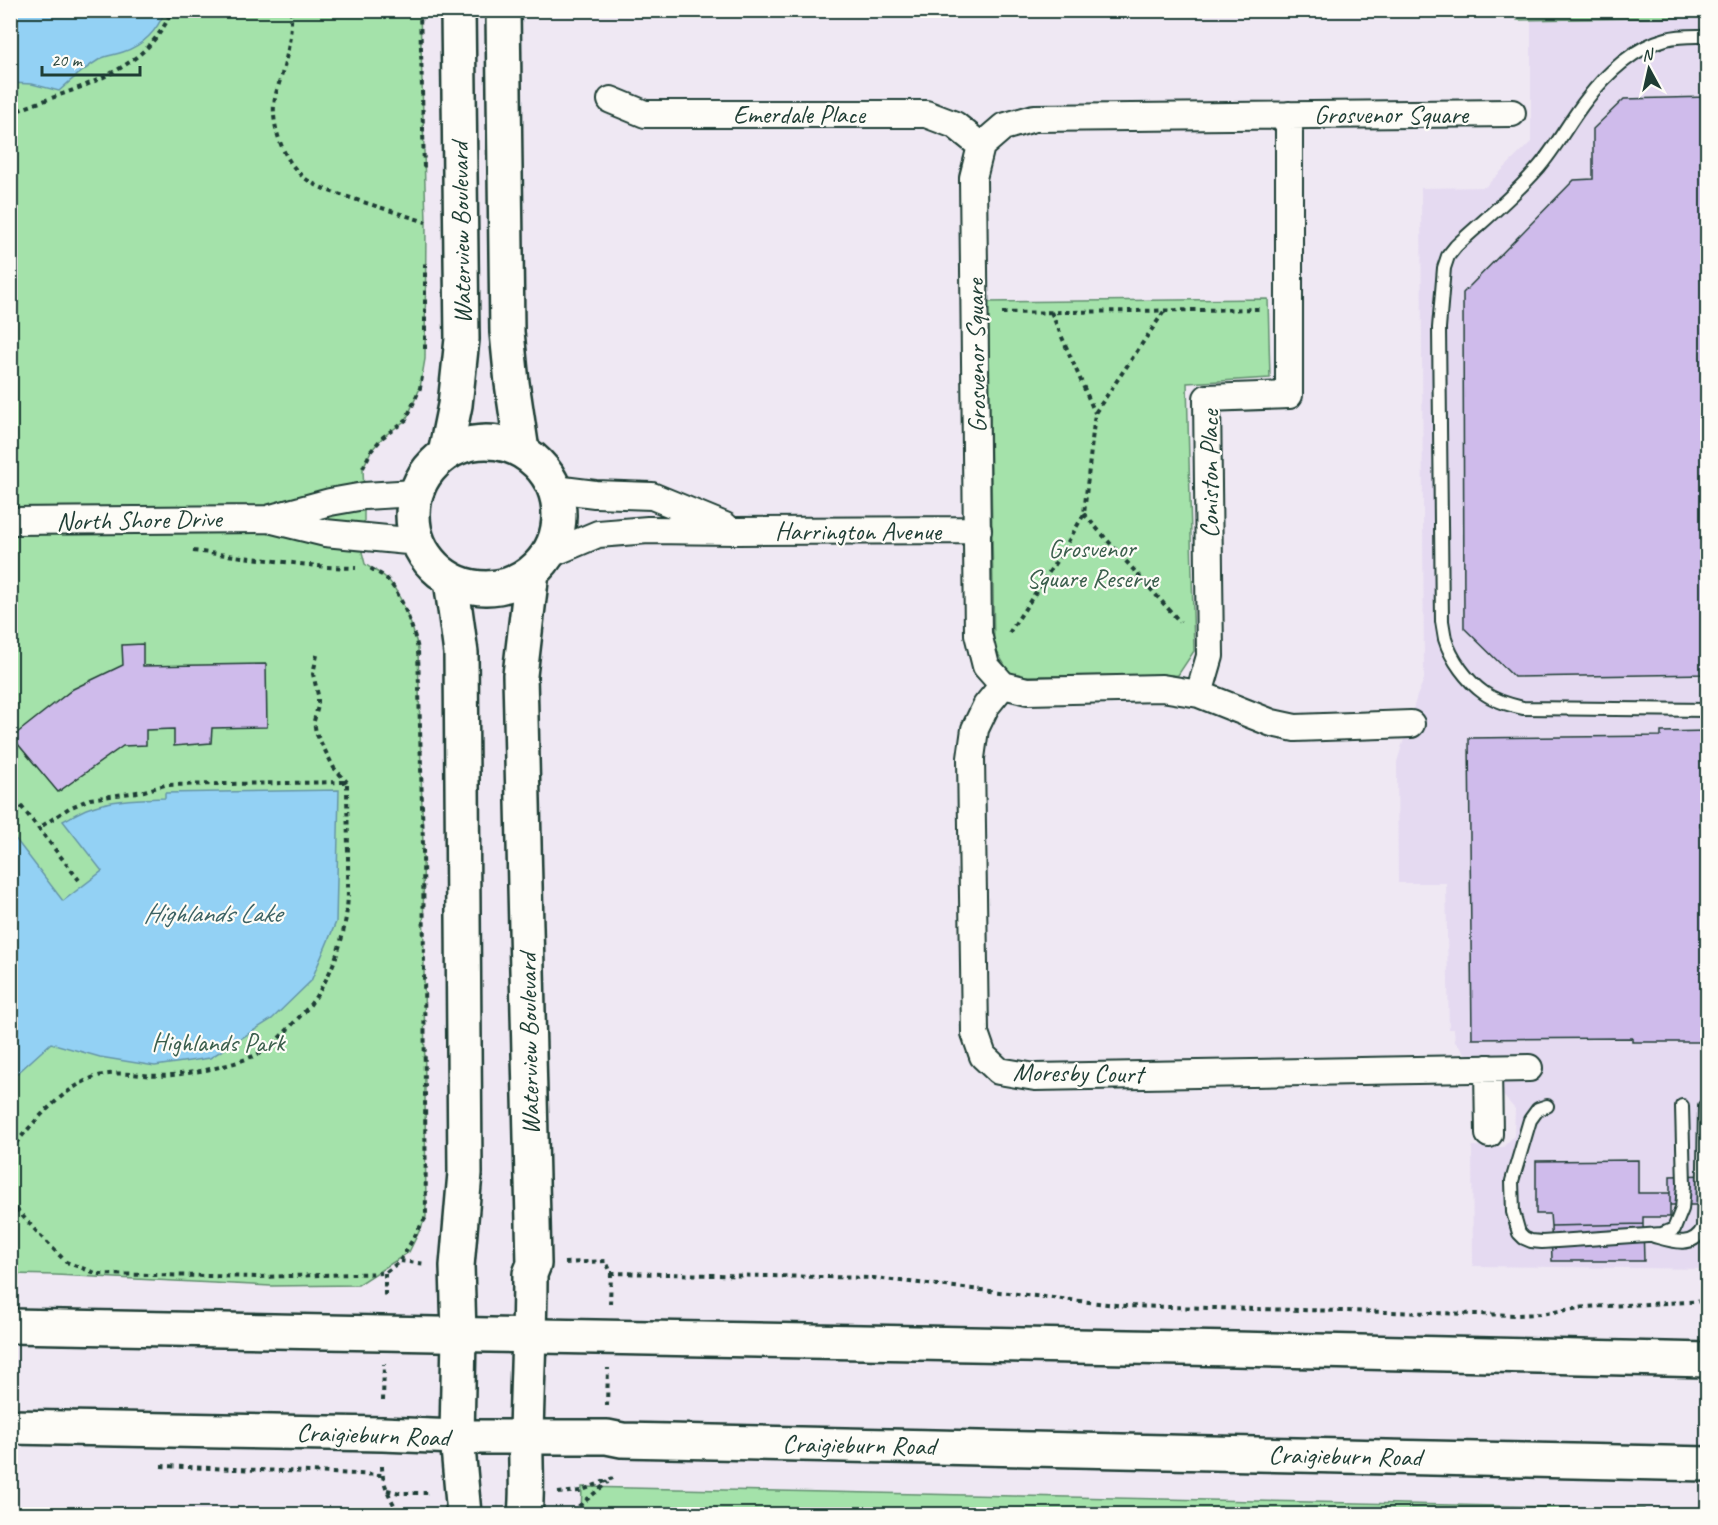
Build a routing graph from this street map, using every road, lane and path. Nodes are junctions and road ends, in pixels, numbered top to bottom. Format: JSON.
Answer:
{"nodes":[{"id":1,"x":172,"y":10,"type":"edge"},
{"id":2,"x":291,"y":10,"type":"edge"},
{"id":3,"x":420,"y":10,"type":"edge"},
{"id":4,"x":458,"y":10,"type":"edge"},
{"id":5,"x":503,"y":10,"type":"edge"},
{"id":6,"x":1707,"y":36,"type":"edge"},
{"id":7,"x":611,"y":100,"type":"dead end"},
{"id":8,"x":1512,"y":113,"type":"dead end"},
{"id":9,"x":10,"y":114,"type":"edge"},
{"id":10,"x":1289,"y":115,"type":"junction"},
{"id":11,"x":981,"y":146,"type":"junction"},
{"id":12,"x":424,"y":177,"type":"dead end"},
{"id":13,"x":425,"y":211,"type":"dead end"},
{"id":14,"x":425,"y":258,"type":"dead end"},
{"id":15,"x":1289,"y":308,"type":"junction"},
{"id":16,"x":1165,"y":310,"type":"junction"},
{"id":17,"x":1051,"y":312,"type":"junction"},
{"id":18,"x":975,"y":314,"type":"junction"},
{"id":19,"x":425,"y":359,"type":"dead end"},
{"id":20,"x":423,"y":369,"type":"dead end"},
{"id":21,"x":1095,"y":413,"type":"junction"},
{"id":22,"x":522,"y":451,"type":"junction"},
{"id":23,"x":445,"y":454,"type":"junction"},
{"id":24,"x":555,"y":489,"type":"junction"},
{"id":25,"x":416,"y":493,"type":"junction"},
{"id":26,"x":364,"y":496,"type":"junction"},
{"id":27,"x":1084,"y":514,"type":"junction"},
{"id":28,"x":268,"y":519,"type":"junction"},
{"id":29,"x":10,"y":521,"type":"edge"},
{"id":30,"x":978,"y":530,"type":"junction"},
{"id":31,"x":737,"y":531,"type":"junction"},
{"id":32,"x":418,"y":542,"type":"junction"},
{"id":33,"x":189,"y":551,"type":"dead end"},
{"id":34,"x":540,"y":564,"type":"junction"},
{"id":35,"x":451,"y":580,"type":"junction"},
{"id":36,"x":317,"y":654,"type":"dead end"},
{"id":37,"x":1210,"y":656,"type":"junction"},
{"id":38,"x":987,"y":666,"type":"junction"},
{"id":39,"x":1003,"y":685,"type":"junction"},
{"id":40,"x":1199,"y":694,"type":"junction"},
{"id":41,"x":1707,"y":710,"type":"edge"},
{"id":42,"x":1411,"y":724,"type":"dead end"},
{"id":43,"x":347,"y":782,"type":"junction"},
{"id":44,"x":10,"y":792,"type":"edge"},
{"id":45,"x":39,"y":828,"type":"junction"},
{"id":46,"x":79,"y":880,"type":"dead end"},
{"id":47,"x":1488,"y":1068,"type":"junction"},
{"id":48,"x":1529,"y":1068,"type":"dead end"},
{"id":49,"x":1547,"y":1106,"type":"dead end"},
{"id":50,"x":1682,"y":1106,"type":"dead end"},
{"id":51,"x":1705,"y":1106,"type":"dead end"},
{"id":52,"x":1489,"y":1134,"type":"dead end"},
{"id":53,"x":10,"y":1150,"type":"edge"},
{"id":54,"x":10,"y":1202,"type":"edge"},
{"id":55,"x":1648,"y":1235,"type":"junction"},
{"id":56,"x":400,"y":1261,"type":"junction"},
{"id":57,"x":534,"y":1264,"type":"junction"},
{"id":58,"x":457,"y":1266,"type":"junction"},
{"id":59,"x":385,"y":1273,"type":"junction"},
{"id":60,"x":611,"y":1273,"type":"junction"},
{"id":61,"x":1707,"y":1301,"type":"edge"},
{"id":62,"x":10,"y":1326,"type":"edge"},
{"id":63,"x":385,"y":1332,"type":"junction"},
{"id":64,"x":459,"y":1334,"type":"junction"},
{"id":65,"x":530,"y":1336,"type":"junction"},
{"id":66,"x":609,"y":1337,"type":"junction"},
{"id":67,"x":1707,"y":1359,"type":"edge"},
{"id":68,"x":10,"y":1427,"type":"edge"},
{"id":69,"x":382,"y":1434,"type":"junction"},
{"id":70,"x":457,"y":1437,"type":"junction"},
{"id":71,"x":607,"y":1437,"type":"junction"},
{"id":72,"x":526,"y":1438,"type":"junction"},
{"id":73,"x":1707,"y":1464,"type":"edge"},
{"id":74,"x":150,"y":1465,"type":"dead end"},
{"id":75,"x":382,"y":1476,"type":"junction"},
{"id":76,"x":10,"y":1511,"type":"edge"},
{"id":77,"x":21,"y":1515,"type":"edge"},
{"id":78,"x":399,"y":1515,"type":"edge"},
{"id":79,"x":464,"y":1515,"type":"edge"},
{"id":80,"x":525,"y":1515,"type":"edge"},
{"id":81,"x":574,"y":1515,"type":"edge"}],
"edges":[{"from":1,"to":9,"type":"path"},
{"from":2,"to":13,"type":"path"},
{"from":3,"to":12,"type":"path"},
{"from":4,"to":23,"type":"main road","name":"Waterview Boulevard"},
{"from":5,"to":22,"type":"main road","name":"Waterview Boulevard"},
{"from":6,"to":41,"type":"lane"},
{"from":7,"to":11,"type":"street","name":"Emerdale Place"},
{"from":8,"to":10,"type":"street","name":"Grosvenor Square"},
{"from":10,"to":11,"type":"street","name":"Grosvenor Square"},
{"from":10,"to":15,"type":"street","name":"Coniston Place"},
{"from":11,"to":18,"type":"street","name":"Grosvenor Square"},
{"from":14,"to":19,"type":"path"},
{"from":15,"to":16,"type":"path"},
{"from":15,"to":37,"type":"street","name":"Coniston Place"},
{"from":16,"to":17,"type":"path"},
{"from":16,"to":21,"type":"path"},
{"from":17,"to":18,"type":"path"},
{"from":17,"to":21,"type":"path"},
{"from":18,"to":30,"type":"street","name":"Grosvenor Square"},
{"from":20,"to":26,"type":"path"},
{"from":21,"to":27,"type":"path"},
{"from":22,"to":23,"type":"main road"},
{"from":22,"to":24,"type":"main road"},
{"from":23,"to":25,"type":"main road"},
{"from":24,"to":31,"type":"street","name":"Harrington Avenue"},
{"from":24,"to":34,"type":"main road"},
{"from":25,"to":26,"type":"street","name":"North Shore Drive"},
{"from":25,"to":32,"type":"main road"},
{"from":26,"to":28,"type":"street","name":"North Shore Drive"},
{"from":27,"to":37,"type":"path"},
{"from":27,"to":38,"type":"path"},
{"from":28,"to":29,"type":"street","name":"North Shore Drive"},
{"from":28,"to":32,"type":"street","name":"North Shore Drive"},
{"from":30,"to":31,"type":"street","name":"Harrington Avenue"},
{"from":30,"to":38,"type":"street","name":"Grosvenor Square"},
{"from":31,"to":34,"type":"street","name":"Harrington Avenue"},
{"from":32,"to":35,"type":"main road"},
{"from":33,"to":56,"type":"path"},
{"from":34,"to":35,"type":"main road"},
{"from":34,"to":57,"type":"main road","name":"Waterview Boulevard"},
{"from":35,"to":58,"type":"main road"},
{"from":36,"to":43,"type":"path"},
{"from":37,"to":40,"type":"street","name":"Coniston Place"},
{"from":38,"to":39,"type":"street","name":"Grosvenor Square"},
{"from":39,"to":40,"type":"street"},
{"from":39,"to":47,"type":"street","name":"Moresby Court"},
{"from":40,"to":42,"type":"street"},
{"from":43,"to":45,"type":"path"},
{"from":43,"to":53,"type":"path"},
{"from":44,"to":45,"type":"path"},
{"from":45,"to":46,"type":"path"},
{"from":47,"to":48,"type":"street","name":"Moresby Court"},
{"from":47,"to":52,"type":"street"},
{"from":49,"to":55,"type":"lane"},
{"from":50,"to":55,"type":"lane"},
{"from":51,"to":55,"type":"lane"},
{"from":54,"to":59,"type":"path"},
{"from":56,"to":58,"type":"path"},
{"from":56,"to":59,"type":"path"},
{"from":57,"to":60,"type":"path"},
{"from":57,"to":65,"type":"main road","name":"Waterview Boulevard"},
{"from":58,"to":64,"type":"main road"},
{"from":59,"to":63,"type":"path"},
{"from":60,"to":61,"type":"path"},
{"from":60,"to":66,"type":"path"},
{"from":62,"to":63,"type":"main road"},
{"from":63,"to":64,"type":"main road"},
{"from":63,"to":69,"type":"path"},
{"from":64,"to":65,"type":"main road"},
{"from":64,"to":70,"type":"main road"},
{"from":65,"to":66,"type":"main road"},
{"from":65,"to":72,"type":"main road","name":"Waterview Boulevard"},
{"from":66,"to":67,"type":"main road"},
{"from":66,"to":71,"type":"path"},
{"from":68,"to":69,"type":"main road","name":"Craigieburn Road"},
{"from":69,"to":70,"type":"main road","name":"Craigieburn Road"},
{"from":69,"to":75,"type":"path"},
{"from":70,"to":72,"type":"main road","name":"Craigieburn Road"},
{"from":70,"to":79,"type":"main road"},
{"from":71,"to":72,"type":"main road","name":"Craigieburn Road"},
{"from":71,"to":73,"type":"main road","name":"Craigieburn Road"},
{"from":71,"to":81,"type":"path"},
{"from":72,"to":80,"type":"main road","name":"Waterview Boulevard"},
{"from":74,"to":75,"type":"path"},
{"from":75,"to":78,"type":"path"},
{"from":76,"to":77,"type":"path"}]}
